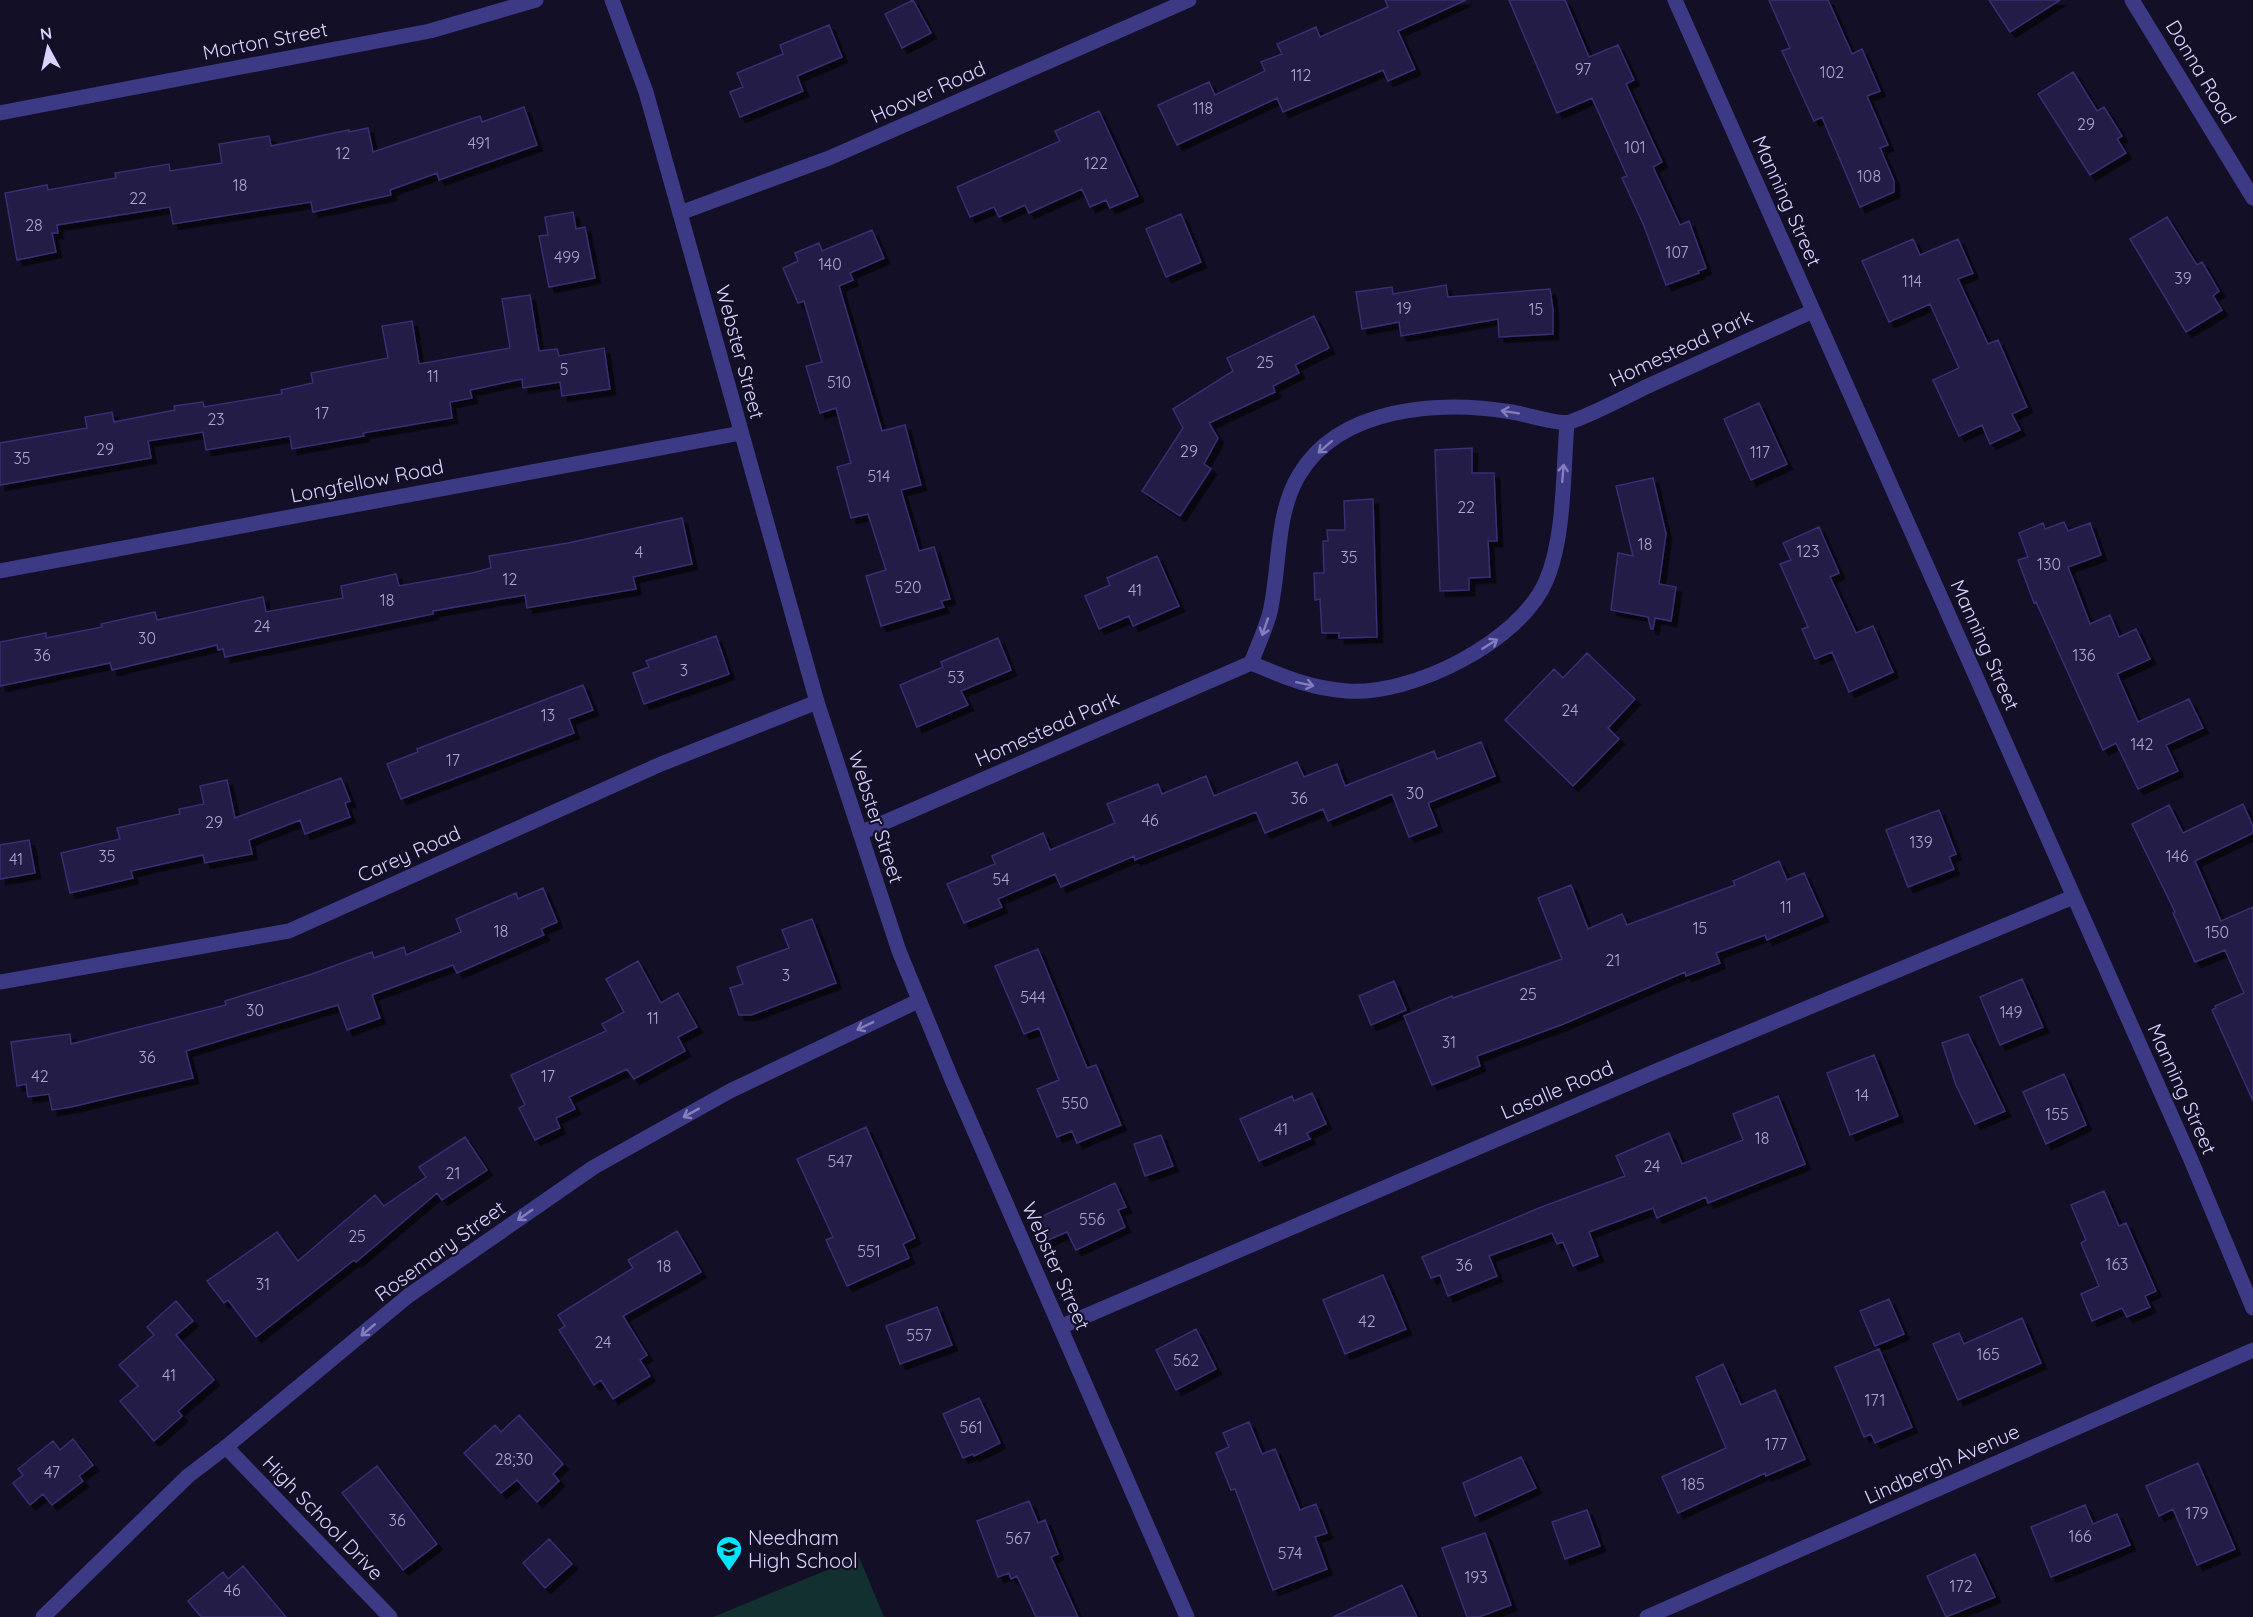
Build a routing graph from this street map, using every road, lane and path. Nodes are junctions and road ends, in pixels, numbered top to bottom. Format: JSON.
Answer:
{"nodes":[{"id":1,"x":536,"y":0,"type":"edge"},
{"id":2,"x":612,"y":0,"type":"edge"},
{"id":3,"x":1189,"y":0,"type":"edge"},
{"id":4,"x":1675,"y":0,"type":"edge"},
{"id":5,"x":2132,"y":0,"type":"edge"},
{"id":6,"x":0,"y":112,"type":"edge"},
{"id":7,"x":2253,"y":198,"type":"edge"},
{"id":8,"x":680,"y":213,"type":"junction"},
{"id":9,"x":1813,"y":311,"type":"junction"},
{"id":10,"x":1567,"y":423,"type":"junction"},
{"id":11,"x":741,"y":433,"type":"junction"},
{"id":12,"x":0,"y":570,"type":"edge"},
{"id":13,"x":1251,"y":663,"type":"junction"},
{"id":14,"x":817,"y":702,"type":"junction"},
{"id":15,"x":860,"y":833,"type":"junction"},
{"id":16,"x":2073,"y":897,"type":"junction"},
{"id":17,"x":0,"y":982,"type":"edge"},
{"id":18,"x":918,"y":1001,"type":"junction"},
{"id":19,"x":2253,"y":1308,"type":"edge"},
{"id":20,"x":1060,"y":1327,"type":"junction"},
{"id":21,"x":2253,"y":1350,"type":"edge"},
{"id":22,"x":226,"y":1447,"type":"junction"},
{"id":23,"x":44,"y":1617,"type":"edge"},
{"id":24,"x":390,"y":1617,"type":"edge"},
{"id":25,"x":1187,"y":1617,"type":"edge"},
{"id":26,"x":1647,"y":1617,"type":"edge"}],
"edges":[{"from":1,"to":6,"type":"street","name":"Morton Street"},
{"from":2,"to":8,"type":"street","name":"Webster Street"},
{"from":3,"to":8,"type":"street","name":"Hoover Road"},
{"from":4,"to":9,"type":"street","name":"Manning Street"},
{"from":5,"to":7,"type":"street","name":"Donna Road"},
{"from":8,"to":11,"type":"street","name":"Webster Street"},
{"from":9,"to":10,"type":"street","name":"Homestead Park"},
{"from":9,"to":16,"type":"street","name":"Manning Street"},
{"from":10,"to":13,"type":"street","one_way":true},
{"from":13,"to":10,"type":"street","one_way":true},
{"from":11,"to":12,"type":"street","name":"Longfellow Road"},
{"from":11,"to":14,"type":"street","name":"Webster Street"},
{"from":13,"to":15,"type":"street","name":"Homestead Park"},
{"from":14,"to":15,"type":"street","name":"Webster Street"},
{"from":14,"to":17,"type":"street","name":"Carey Road"},
{"from":15,"to":18,"type":"street","name":"Webster Street"},
{"from":16,"to":19,"type":"street","name":"Manning Street"},
{"from":16,"to":20,"type":"street","name":"Lasalle Road"},
{"from":18,"to":20,"type":"street","name":"Webster Street"},
{"from":18,"to":22,"type":"street","name":"Rosemary Street","one_way":true},
{"from":20,"to":25,"type":"street","name":"Webster Street"},
{"from":21,"to":26,"type":"street","name":"Lindbergh Avenue"},
{"from":22,"to":23,"type":"street","name":"Rosemary Street"},
{"from":22,"to":24,"type":"street","name":"High School Drive"}]}
